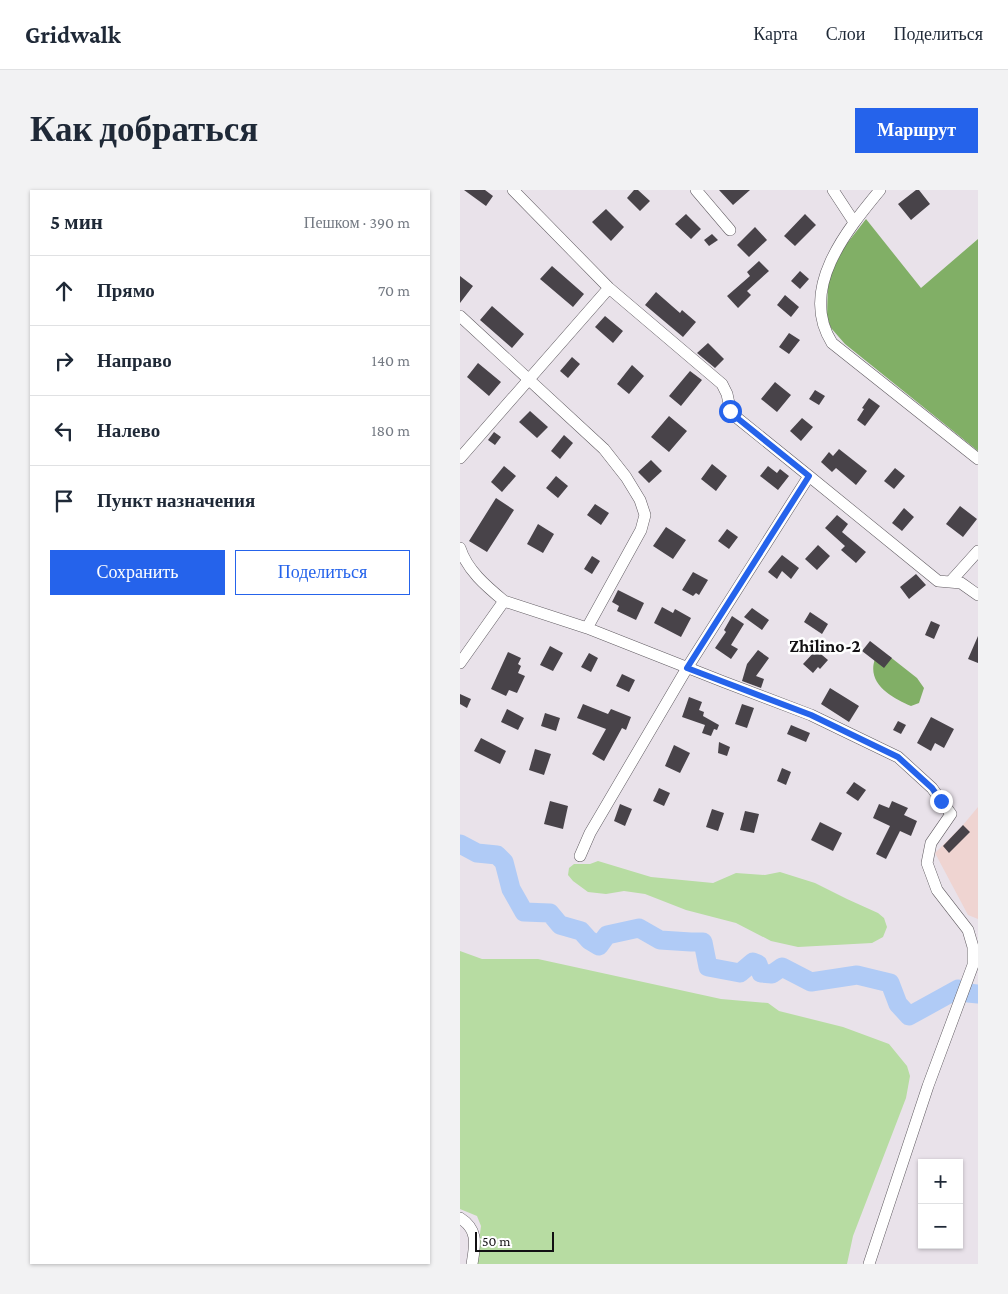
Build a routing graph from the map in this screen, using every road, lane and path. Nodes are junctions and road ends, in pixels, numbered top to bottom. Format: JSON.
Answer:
{"nodes":[{"id":1,"x":513,"y":190,"type":"edge"},
{"id":2,"x":696,"y":190,"type":"edge"},
{"id":3,"x":833,"y":190,"type":"edge"},
{"id":4,"x":880,"y":190,"type":"edge"},
{"id":5,"x":854,"y":222,"type":"junction"},
{"id":6,"x":730,"y":230,"type":"dead end"},
{"id":7,"x":610,"y":288,"type":"junction"},
{"id":8,"x":460,"y":316,"type":"edge"},
{"id":9,"x":528,"y":379,"type":"junction"},
{"id":10,"x":460,"y":458,"type":"edge"},
{"id":11,"x":978,"y":459,"type":"edge"},
{"id":12,"x":809,"y":476,"type":"junction"},
{"id":13,"x":460,"y":548,"type":"edge"},
{"id":14,"x":978,"y":551,"type":"edge"},
{"id":15,"x":952,"y":581,"type":"junction"},
{"id":16,"x":978,"y":596,"type":"edge"},
{"id":17,"x":504,"y":601,"type":"junction"},
{"id":18,"x":587,"y":628,"type":"junction"},
{"id":19,"x":460,"y":663,"type":"edge"},
{"id":20,"x":687,"y":668,"type":"junction"},
{"id":21,"x":580,"y":856,"type":"dead end"},
{"id":22,"x":460,"y":1218,"type":"edge"},
{"id":23,"x":472,"y":1264,"type":"edge"},
{"id":24,"x":869,"y":1264,"type":"edge"}],
"edges":[{"from":1,"to":7,"type":"street"},
{"from":2,"to":6,"type":"street"},
{"from":3,"to":5,"type":"street"},
{"from":4,"to":5,"type":"street"},
{"from":5,"to":11,"type":"street"},
{"from":7,"to":9,"type":"street"},
{"from":7,"to":12,"type":"street"},
{"from":8,"to":9,"type":"street"},
{"from":9,"to":10,"type":"street"},
{"from":9,"to":18,"type":"street"},
{"from":12,"to":15,"type":"street"},
{"from":12,"to":20,"type":"street"},
{"from":13,"to":17,"type":"street"},
{"from":14,"to":15,"type":"street"},
{"from":15,"to":16,"type":"street"},
{"from":17,"to":18,"type":"street"},
{"from":17,"to":19,"type":"street"},
{"from":18,"to":20,"type":"street"},
{"from":20,"to":21,"type":"street"},
{"from":20,"to":24,"type":"street"},
{"from":22,"to":23,"type":"street"}]}
